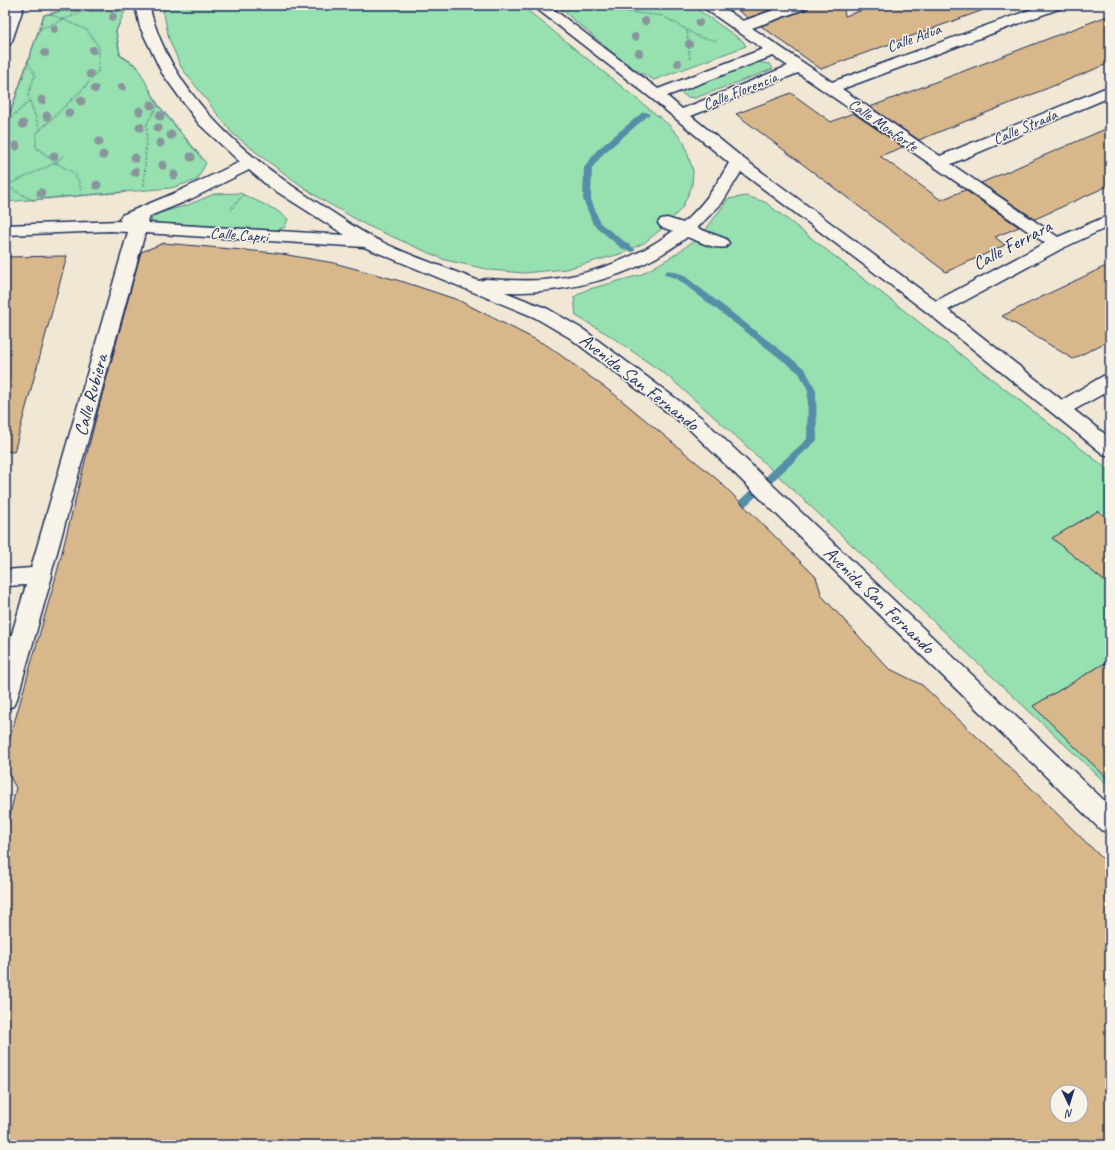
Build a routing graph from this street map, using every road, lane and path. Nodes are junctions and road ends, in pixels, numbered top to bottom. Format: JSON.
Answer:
{"nodes":[{"id":1,"x":17,"y":5,"type":"edge"},
{"id":2,"x":539,"y":5,"type":"edge"},
{"id":3,"x":598,"y":5,"type":"edge"},
{"id":4,"x":709,"y":5,"type":"edge"},
{"id":5,"x":802,"y":5,"type":"edge"},
{"id":6,"x":1056,"y":5,"type":"edge"},
{"id":7,"x":133,"y":8,"type":"edge"},
{"id":8,"x":84,"y":11,"type":"junction"},
{"id":9,"x":49,"y":13,"type":"dead end"},
{"id":10,"x":122,"y":17,"type":"dead end"},
{"id":11,"x":62,"y":20,"type":"junction"},
{"id":12,"x":741,"y":26,"type":"junction"},
{"id":13,"x":40,"y":29,"type":"junction"},
{"id":14,"x":687,"y":30,"type":"junction"},
{"id":15,"x":5,"y":41,"type":"edge"},
{"id":16,"x":720,"y":42,"type":"dead end"},
{"id":17,"x":774,"y":50,"type":"junction"},
{"id":18,"x":691,"y":60,"type":"dead end"},
{"id":19,"x":28,"y":62,"type":"junction"},
{"id":20,"x":800,"y":67,"type":"junction"},
{"id":21,"x":142,"y":74,"type":"dead end"},
{"id":22,"x":148,"y":87,"type":"dead end"},
{"id":23,"x":830,"y":88,"type":"junction"},
{"id":24,"x":1110,"y":91,"type":"edge"},
{"id":25,"x":656,"y":95,"type":"junction"},
{"id":26,"x":30,"y":101,"type":"junction"},
{"id":27,"x":158,"y":105,"type":"junction"},
{"id":28,"x":680,"y":115,"type":"junction"},
{"id":29,"x":8,"y":120,"type":"junction"},
{"id":30,"x":5,"y":127,"type":"edge"},
{"id":31,"x":40,"y":130,"type":"junction"},
{"id":32,"x":63,"y":156,"type":"dead end"},
{"id":33,"x":738,"y":162,"type":"junction"},
{"id":34,"x":55,"y":163,"type":"junction"},
{"id":35,"x":206,"y":163,"type":"dead end"},
{"id":36,"x":251,"y":163,"type":"junction"},
{"id":37,"x":939,"y":164,"type":"junction"},
{"id":38,"x":6,"y":185,"type":"edge"},
{"id":39,"x":144,"y":191,"type":"dead end"},
{"id":40,"x":129,"y":192,"type":"dead end"},
{"id":41,"x":82,"y":196,"type":"junction"},
{"id":42,"x":1110,"y":220,"type":"edge"},
{"id":43,"x":140,"y":221,"type":"junction"},
{"id":44,"x":667,"y":223,"type":"dead end"},
{"id":45,"x":5,"y":230,"type":"edge"},
{"id":46,"x":684,"y":230,"type":"junction"},
{"id":47,"x":369,"y":243,"type":"junction"},
{"id":48,"x":720,"y":243,"type":"dead end"},
{"id":49,"x":1056,"y":244,"type":"junction"},
{"id":50,"x":472,"y":285,"type":"junction"},
{"id":51,"x":935,"y":309,"type":"junction"},
{"id":52,"x":1110,"y":381,"type":"edge"},
{"id":53,"x":1061,"y":408,"type":"junction"},
{"id":54,"x":1110,"y":449,"type":"edge"},
{"id":55,"x":41,"y":576,"type":"junction"},
{"id":56,"x":5,"y":578,"type":"edge"},
{"id":57,"x":5,"y":699,"type":"edge"},
{"id":58,"x":1110,"y":822,"type":"edge"}],
"edges":[{"from":1,"to":15,"type":"street"},
{"from":2,"to":25,"type":"street"},
{"from":3,"to":14,"type":"path"},
{"from":4,"to":12,"type":"street","name":"Calle Monforte"},
{"from":5,"to":12,"type":"street"},
{"from":6,"to":23,"type":"street","name":"Calle Adua"},
{"from":7,"to":8,"type":"path"},
{"from":7,"to":36,"type":"street","name":"Avenida San Fernando"},
{"from":8,"to":11,"type":"path"},
{"from":8,"to":13,"type":"path"},
{"from":9,"to":11,"type":"path"},
{"from":10,"to":21,"type":"path"},
{"from":11,"to":13,"type":"path"},
{"from":11,"to":31,"type":"path"},
{"from":12,"to":17,"type":"street","name":"Calle Monforte"},
{"from":13,"to":19,"type":"path"},
{"from":14,"to":16,"type":"path"},
{"from":14,"to":18,"type":"path"},
{"from":17,"to":20,"type":"street","name":"Calle Monforte"},
{"from":17,"to":25,"type":"street","name":"Calle Florencia"},
{"from":19,"to":26,"type":"path"},
{"from":19,"to":29,"type":"path"},
{"from":20,"to":23,"type":"street","name":"Calle Monforte"},
{"from":20,"to":28,"type":"street","name":"Calle Florencia"},
{"from":22,"to":27,"type":"path"},
{"from":23,"to":37,"type":"street","name":"Calle Monforte"},
{"from":24,"to":37,"type":"street","name":"Calle Strada"},
{"from":25,"to":28,"type":"street"},
{"from":26,"to":29,"type":"path"},
{"from":26,"to":31,"type":"path"},
{"from":27,"to":35,"type":"path"},
{"from":27,"to":39,"type":"path"},
{"from":28,"to":33,"type":"street"},
{"from":29,"to":30,"type":"path"},
{"from":31,"to":34,"type":"path"},
{"from":32,"to":34,"type":"path"},
{"from":33,"to":46,"type":"street"},
{"from":33,"to":51,"type":"street"},
{"from":34,"to":38,"type":"path"},
{"from":34,"to":41,"type":"path"},
{"from":36,"to":43,"type":"street","name":"Calle Capri"},
{"from":36,"to":47,"type":"street","name":"Avenida San Fernando"},
{"from":37,"to":49,"type":"street","name":"Calle Monforte"},
{"from":38,"to":41,"type":"path"},
{"from":40,"to":41,"type":"path"},
{"from":42,"to":49,"type":"street","name":"Calle Ferrara"},
{"from":43,"to":45,"type":"street","name":"Calle Capri"},
{"from":43,"to":47,"type":"street","name":"Calle Capri"},
{"from":43,"to":55,"type":"street","name":"Calle Rubiera"},
{"from":44,"to":46,"type":"street"},
{"from":46,"to":48,"type":"street"},
{"from":46,"to":50,"type":"street"},
{"from":47,"to":50,"type":"street","name":"Avenida San Fernando"},
{"from":49,"to":51,"type":"street","name":"Calle Ferrara"},
{"from":50,"to":58,"type":"street","name":"Avenida San Fernando"},
{"from":51,"to":53,"type":"street"},
{"from":52,"to":53,"type":"street"},
{"from":53,"to":54,"type":"street"},
{"from":55,"to":56,"type":"street"},
{"from":55,"to":57,"type":"street","name":"Calle Rubiera"}]}
